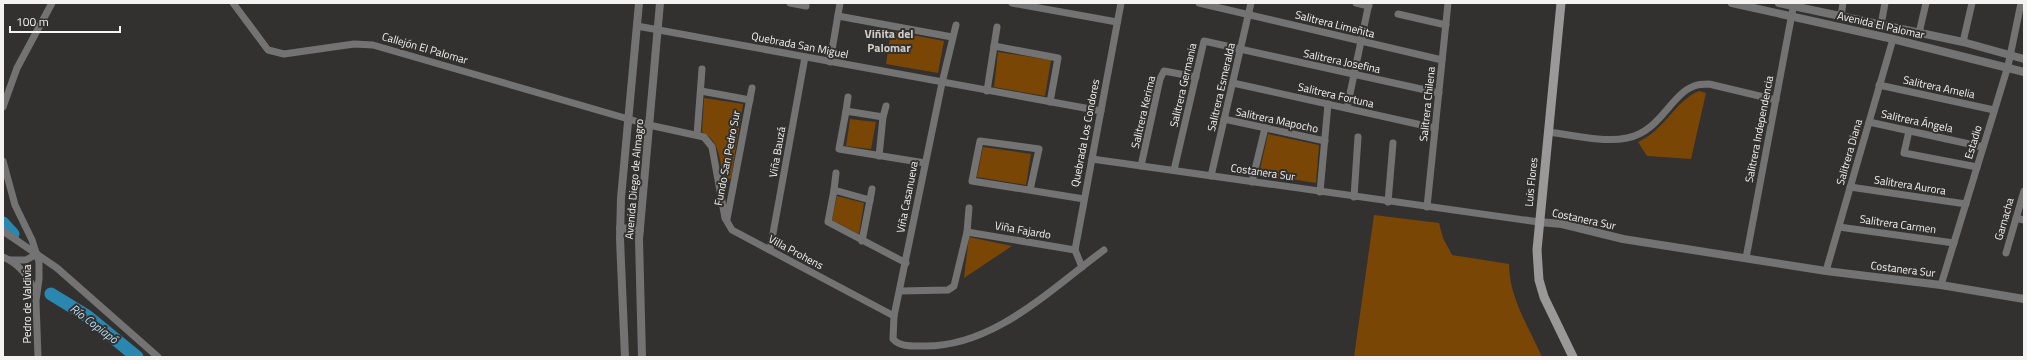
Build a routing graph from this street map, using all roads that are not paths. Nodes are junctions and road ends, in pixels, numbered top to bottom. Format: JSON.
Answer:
{"nodes":[{"id":1,"x":52,"y":3,"type":"edge"},
{"id":2,"x":233,"y":3,"type":"edge"},
{"id":3,"x":639,"y":3,"type":"edge"},
{"id":4,"x":660,"y":3,"type":"edge"},
{"id":5,"x":792,"y":3,"type":"edge"},
{"id":6,"x":840,"y":3,"type":"edge"},
{"id":7,"x":1012,"y":3,"type":"edge"},
{"id":8,"x":1121,"y":3,"type":"edge"},
{"id":9,"x":1199,"y":3,"type":"edge"},
{"id":10,"x":1251,"y":3,"type":"edge"},
{"id":11,"x":1356,"y":3,"type":"edge"},
{"id":12,"x":1448,"y":3,"type":"edge"},
{"id":13,"x":1561,"y":3,"type":"edge"},
{"id":14,"x":1732,"y":3,"type":"edge"},
{"id":15,"x":1779,"y":3,"type":"edge"},
{"id":16,"x":1843,"y":3,"type":"edge"},
{"id":17,"x":1885,"y":3,"type":"edge"},
{"id":18,"x":1926,"y":3,"type":"edge"},
{"id":19,"x":1972,"y":3,"type":"edge"},
{"id":20,"x":2021,"y":3,"type":"edge"},
{"id":21,"x":1369,"y":4,"type":"edge"},
{"id":22,"x":1794,"y":5,"type":"edge"},
{"id":23,"x":806,"y":6,"type":"dead end"},
{"id":24,"x":1398,"y":14,"type":"dead end"},
{"id":25,"x":1249,"y":15,"type":"junction"},
{"id":26,"x":838,"y":16,"type":"junction"},
{"id":27,"x":1791,"y":16,"type":"junction"},
{"id":28,"x":1841,"y":16,"type":"junction"},
{"id":29,"x":1117,"y":22,"type":"junction"},
{"id":30,"x":956,"y":24,"type":"dead end"},
{"id":31,"x":1880,"y":24,"type":"junction"},
{"id":32,"x":1446,"y":25,"type":"junction"},
{"id":33,"x":637,"y":26,"type":"junction"},
{"id":34,"x":997,"y":27,"type":"dead end"},
{"id":35,"x":658,"y":30,"type":"junction"},
{"id":36,"x":1920,"y":33,"type":"junction"},
{"id":37,"x":952,"y":36,"type":"junction"},
{"id":38,"x":1894,"y":39,"type":"junction"},
{"id":39,"x":1361,"y":42,"type":"junction"},
{"id":40,"x":1963,"y":42,"type":"junction"},
{"id":41,"x":994,"y":46,"type":"junction"},
{"id":42,"x":1240,"y":50,"type":"junction"},
{"id":43,"x":2010,"y":55,"type":"junction"},
{"id":44,"x":805,"y":57,"type":"junction"},
{"id":45,"x":2024,"y":59,"type":"edge"},
{"id":46,"x":1442,"y":60,"type":"junction"},
{"id":47,"x":830,"y":62,"type":"junction"},
{"id":48,"x":2008,"y":66,"type":"junction"},
{"id":49,"x":702,"y":69,"type":"dead end"},
{"id":50,"x":2024,"y":72,"type":"edge"},
{"id":51,"x":1354,"y":75,"type":"junction"},
{"id":52,"x":1196,"y":77,"type":"junction"},
{"id":53,"x":942,"y":83,"type":"junction"},
{"id":54,"x":1233,"y":83,"type":"junction"},
{"id":55,"x":1879,"y":85,"type":"junction"},
{"id":56,"x":752,"y":88,"type":"dead end"},
{"id":57,"x":700,"y":91,"type":"junction"},
{"id":58,"x":987,"y":91,"type":"junction"},
{"id":59,"x":1439,"y":93,"type":"junction"},
{"id":60,"x":848,"y":97,"type":"dead end"},
{"id":61,"x":750,"y":100,"type":"junction"},
{"id":62,"x":1776,"y":100,"type":"junction"},
{"id":63,"x":1050,"y":102,"type":"junction"},
{"id":64,"x":1328,"y":104,"type":"junction"},
{"id":65,"x":886,"y":106,"type":"dead end"},
{"id":66,"x":3,"y":107,"type":"edge"},
{"id":67,"x":1347,"y":108,"type":"junction"},
{"id":68,"x":1994,"y":110,"type":"junction"},
{"id":69,"x":846,"y":111,"type":"junction"},
{"id":70,"x":1100,"y":112,"type":"junction"},
{"id":71,"x":883,"y":117,"type":"junction"},
{"id":72,"x":628,"y":119,"type":"junction"},
{"id":73,"x":1224,"y":119,"type":"junction"},
{"id":74,"x":1869,"y":122,"type":"junction"},
{"id":75,"x":649,"y":125,"type":"junction"},
{"id":76,"x":1265,"y":128,"type":"junction"},
{"id":77,"x":1435,"y":128,"type":"junction"},
{"id":78,"x":1909,"y":131,"type":"junction"},
{"id":79,"x":1548,"y":132,"type":"junction"},
{"id":80,"x":697,"y":135,"type":"junction"},
{"id":81,"x":1358,"y":137,"type":"dead end"},
{"id":82,"x":1325,"y":141,"type":"junction"},
{"id":83,"x":1393,"y":143,"type":"dead end"},
{"id":84,"x":1983,"y":147,"type":"junction"},
{"id":85,"x":879,"y":156,"type":"junction"},
{"id":86,"x":1092,"y":159,"type":"junction"},
{"id":87,"x":3,"y":162,"type":"edge"},
{"id":88,"x":925,"y":163,"type":"junction"},
{"id":89,"x":1141,"y":166,"type":"junction"},
{"id":90,"x":1977,"y":167,"type":"junction"},
{"id":91,"x":1174,"y":170,"type":"junction"},
{"id":92,"x":836,"y":173,"type":"dead end"},
{"id":93,"x":1212,"y":176,"type":"junction"},
{"id":94,"x":734,"y":182,"type":"junction"},
{"id":95,"x":1252,"y":182,"type":"junction"},
{"id":96,"x":719,"y":183,"type":"junction"},
{"id":97,"x":1850,"y":187,"type":"junction"},
{"id":98,"x":872,"y":189,"type":"dead end"},
{"id":99,"x":834,"y":190,"type":"junction"},
{"id":100,"x":1030,"y":190,"type":"junction"},
{"id":101,"x":2024,"y":191,"type":"edge"},
{"id":102,"x":1320,"y":192,"type":"junction"},
{"id":103,"x":1354,"y":197,"type":"junction"},
{"id":104,"x":1084,"y":199,"type":"junction"},
{"id":105,"x":870,"y":200,"type":"junction"},
{"id":106,"x":1388,"y":202,"type":"junction"},
{"id":107,"x":1966,"y":204,"type":"junction"},
{"id":108,"x":1427,"y":207,"type":"junction"},
{"id":109,"x":969,"y":208,"type":"dead end"},
{"id":110,"x":2016,"y":218,"type":"junction"},
{"id":111,"x":2024,"y":220,"type":"edge"},
{"id":112,"x":726,"y":221,"type":"junction"},
{"id":113,"x":1539,"y":222,"type":"junction"},
{"id":114,"x":1839,"y":227,"type":"junction"},
{"id":115,"x":620,"y":228,"type":"junction"},
{"id":116,"x":640,"y":230,"type":"junction"},
{"id":117,"x":3,"y":231,"type":"edge"},
{"id":118,"x":967,"y":232,"type":"junction"},
{"id":119,"x":862,"y":241,"type":"junction"},
{"id":120,"x":1954,"y":243,"type":"junction"},
{"id":121,"x":770,"y":250,"type":"junction"},
{"id":122,"x":1075,"y":250,"type":"junction"},
{"id":123,"x":1104,"y":250,"type":"dead end"},
{"id":124,"x":2006,"y":253,"type":"dead end"},
{"id":125,"x":37,"y":254,"type":"junction"},
{"id":126,"x":3,"y":257,"type":"edge"},
{"id":127,"x":1746,"y":258,"type":"junction"},
{"id":128,"x":10,"y":260,"type":"junction"},
{"id":129,"x":906,"y":263,"type":"junction"},
{"id":130,"x":1082,"y":267,"type":"junction"},
{"id":131,"x":1826,"y":271,"type":"junction"},
{"id":132,"x":1941,"y":285,"type":"junction"},
{"id":133,"x":900,"y":291,"type":"junction"},
{"id":134,"x":36,"y":295,"type":"junction"},
{"id":135,"x":2024,"y":299,"type":"edge"},
{"id":136,"x":894,"y":316,"type":"junction"},
{"id":137,"x":38,"y":357,"type":"edge"},
{"id":138,"x":158,"y":357,"type":"edge"},
{"id":139,"x":625,"y":357,"type":"edge"},
{"id":140,"x":642,"y":357,"type":"edge"},
{"id":141,"x":1573,"y":357,"type":"edge"}],
"edges":[{"from":1,"to":66,"type":"street"},
{"from":2,"to":72,"type":"street","name":"Callejón El Palomar"},
{"from":3,"to":33,"type":"street","name":"Avenida Diego de Almagro"},
{"from":4,"to":35,"type":"street","name":"Avenida Diego de Almagro"},
{"from":5,"to":23,"type":"street"},
{"from":6,"to":26,"type":"street"},
{"from":7,"to":29,"type":"street"},
{"from":8,"to":29,"type":"street","name":"Quebrada Los Condores"},
{"from":9,"to":25,"type":"street","name":"Salitrera Limeñita"},
{"from":10,"to":25,"type":"street","name":"Salitrera Esmeralda"},
{"from":11,"to":21,"type":"street"},
{"from":12,"to":32,"type":"street","name":"Salitrera Chilena"},
{"from":13,"to":79,"type":"main road","name":"Luis Flores"},
{"from":14,"to":27,"type":"street","name":"Avenida El Palomar"},
{"from":15,"to":22,"type":"street","name":"Avenida El Palomar"},
{"from":16,"to":28,"type":"street"},
{"from":17,"to":31,"type":"street"},
{"from":18,"to":36,"type":"street"},
{"from":19,"to":40,"type":"street"},
{"from":20,"to":43,"type":"street","name":"Estadio"},
{"from":21,"to":39,"type":"street"},
{"from":22,"to":27,"type":"street","name":"Salitrera Independencia"},
{"from":22,"to":28,"type":"street","name":"Avenida El Palomar"},
{"from":24,"to":32,"type":"street"},
{"from":25,"to":39,"type":"street","name":"Salitrera Limeñita"},
{"from":25,"to":42,"type":"street","name":"Salitrera Esmeralda"},
{"from":26,"to":37,"type":"street"},
{"from":26,"to":47,"type":"street"},
{"from":27,"to":38,"type":"street","name":"Avenida El Palomar"},
{"from":27,"to":62,"type":"street","name":"Salitrera Independencia"},
{"from":28,"to":31,"type":"street","name":"Avenida El Palomar"},
{"from":29,"to":70,"type":"street","name":"Quebrada Los Condores"},
{"from":30,"to":37,"type":"street","name":"Viña Casanueva"},
{"from":31,"to":36,"type":"street","name":"Avenida El Palomar"},
{"from":32,"to":46,"type":"street","name":"Salitrera Chilena"},
{"from":33,"to":35,"type":"street","name":"Quebrada San Miguel"},
{"from":33,"to":72,"type":"street","name":"Avenida Diego de Almagro"},
{"from":34,"to":41,"type":"street"},
{"from":35,"to":44,"type":"street","name":"Quebrada San Miguel"},
{"from":35,"to":75,"type":"street","name":"Avenida Diego de Almagro"},
{"from":36,"to":40,"type":"street","name":"Avenida El Palomar"},
{"from":37,"to":53,"type":"street","name":"Viña Casanueva"},
{"from":38,"to":48,"type":"street","name":"Avenida El Palomar"},
{"from":38,"to":55,"type":"street","name":"Salitrera Diana"},
{"from":39,"to":46,"type":"street","name":"Salitrera Limeñita"},
{"from":39,"to":51,"type":"street"},
{"from":40,"to":43,"type":"street","name":"Avenida El Palomar"},
{"from":41,"to":58,"type":"street"},
{"from":41,"to":63,"type":"street"},
{"from":42,"to":51,"type":"street","name":"Salitrera Josefina"},
{"from":42,"to":52,"type":"street","name":"Salitrera Germania"},
{"from":42,"to":54,"type":"street","name":"Salitrera Esmeralda"},
{"from":43,"to":45,"type":"street","name":"Avenida El Palomar"},
{"from":43,"to":48,"type":"street","name":"Estadio"},
{"from":44,"to":47,"type":"street","name":"Quebrada San Miguel"},
{"from":44,"to":121,"type":"street","name":"Viña Bauzá"},
{"from":46,"to":59,"type":"street","name":"Salitrera Chilena"},
{"from":47,"to":53,"type":"street","name":"Quebrada San Miguel"},
{"from":48,"to":50,"type":"street","name":"Avenida El Palomar"},
{"from":48,"to":68,"type":"street","name":"Estadio"},
{"from":49,"to":57,"type":"street"},
{"from":51,"to":59,"type":"street","name":"Salitrera Josefina"},
{"from":51,"to":67,"type":"street"},
{"from":52,"to":89,"type":"street","name":"Salitrera Kerima"},
{"from":52,"to":91,"type":"street","name":"Salitrera Germania"},
{"from":53,"to":58,"type":"street","name":"Quebrada San Miguel"},
{"from":53,"to":88,"type":"street","name":"Viña Casanueva"},
{"from":54,"to":64,"type":"street","name":"Salitrera Fortuna"},
{"from":54,"to":73,"type":"street","name":"Salitrera Esmeralda"},
{"from":55,"to":68,"type":"street","name":"Salitrera Amelia"},
{"from":55,"to":74,"type":"street","name":"Salitrera Diana"},
{"from":56,"to":61,"type":"street","name":"Fundo San Pedro Sur"},
{"from":57,"to":61,"type":"street","name":"Fundo San Pedro Sur"},
{"from":57,"to":80,"type":"street"},
{"from":58,"to":63,"type":"street","name":"Quebrada San Miguel"},
{"from":59,"to":77,"type":"street","name":"Salitrera Chilena"},
{"from":60,"to":69,"type":"street"},
{"from":61,"to":94,"type":"street","name":"Fundo San Pedro Sur"},
{"from":62,"to":79,"type":"street"},
{"from":62,"to":127,"type":"street","name":"Salitrera Independencia"},
{"from":63,"to":70,"type":"street","name":"Quebrada San Miguel"},
{"from":64,"to":67,"type":"street","name":"Salitrera Fortuna"},
{"from":64,"to":82,"type":"street"},
{"from":65,"to":71,"type":"street"},
{"from":67,"to":77,"type":"street","name":"Salitrera Fortuna"},
{"from":68,"to":84,"type":"street","name":"Estadio"},
{"from":69,"to":71,"type":"street"},
{"from":69,"to":85,"type":"street"},
{"from":70,"to":86,"type":"street","name":"Quebrada Los Condores"},
{"from":71,"to":85,"type":"street"},
{"from":72,"to":75,"type":"street"},
{"from":72,"to":115,"type":"street","name":"Avenida Diego de Almagro"},
{"from":73,"to":76,"type":"street","name":"Salitrera Mapocho"},
{"from":73,"to":93,"type":"street","name":"Salitrera Esmeralda"},
{"from":74,"to":78,"type":"street","name":"Salitrera Ángela"},
{"from":74,"to":97,"type":"street","name":"Salitrera Diana"},
{"from":75,"to":80,"type":"street"},
{"from":75,"to":116,"type":"street","name":"Avenida Diego de Almagro"},
{"from":76,"to":82,"type":"street","name":"Salitrera Mapocho"},
{"from":76,"to":95,"type":"street"},
{"from":77,"to":108,"type":"street","name":"Salitrera Chilena"},
{"from":78,"to":84,"type":"street","name":"Salitrera Ángela"},
{"from":78,"to":90,"type":"street"},
{"from":79,"to":113,"type":"main road","name":"Luis Flores"},
{"from":80,"to":96,"type":"street"},
{"from":81,"to":103,"type":"street"},
{"from":82,"to":102,"type":"street"},
{"from":83,"to":106,"type":"street"},
{"from":84,"to":90,"type":"street","name":"Estadio"},
{"from":85,"to":88,"type":"street"},
{"from":86,"to":89,"type":"street","name":"Costanera Sur"},
{"from":86,"to":104,"type":"street","name":"Quebrada Los Condores"},
{"from":87,"to":125,"type":"street","name":"Pedro de Valdivia"},
{"from":88,"to":129,"type":"street","name":"Viña Casanueva"},
{"from":89,"to":91,"type":"street","name":"Costanera Sur"},
{"from":90,"to":107,"type":"street","name":"Estadio"},
{"from":91,"to":93,"type":"street","name":"Costanera Sur"},
{"from":92,"to":99,"type":"street"},
{"from":93,"to":95,"type":"street","name":"Costanera Sur"},
{"from":94,"to":96,"type":"street"},
{"from":94,"to":112,"type":"street","name":"Fundo San Pedro Sur"},
{"from":95,"to":102,"type":"street","name":"Costanera Sur"},
{"from":96,"to":112,"type":"street"},
{"from":97,"to":107,"type":"street","name":"Salitrera Aurora"},
{"from":97,"to":114,"type":"street","name":"Salitrera Diana"},
{"from":98,"to":105,"type":"street"},
{"from":99,"to":105,"type":"street"},
{"from":99,"to":119,"type":"street"},
{"from":100,"to":100,"type":"street"},
{"from":100,"to":104,"type":"street"},
{"from":101,"to":110,"type":"street","name":"Garnacha"},
{"from":102,"to":103,"type":"street","name":"Costanera Sur"},
{"from":103,"to":106,"type":"street","name":"Costanera Sur"},
{"from":104,"to":122,"type":"street","name":"Quebrada Los Condores"},
{"from":105,"to":119,"type":"street"},
{"from":106,"to":108,"type":"street","name":"Costanera Sur"},
{"from":107,"to":120,"type":"street","name":"Estadio"},
{"from":108,"to":113,"type":"street","name":"Costanera Sur"},
{"from":109,"to":118,"type":"street"},
{"from":110,"to":111,"type":"street"},
{"from":110,"to":124,"type":"street","name":"Garnacha"},
{"from":112,"to":121,"type":"street","name":"Villa Prohens"},
{"from":113,"to":127,"type":"street","name":"Costanera Sur"},
{"from":113,"to":141,"type":"main road","name":"Luis Flores"},
{"from":114,"to":120,"type":"street","name":"Salitrera Carmen"},
{"from":114,"to":131,"type":"street","name":"Salitrera Diana"},
{"from":115,"to":116,"type":"street"},
{"from":115,"to":139,"type":"street","name":"Avenida Diego de Almagro"},
{"from":116,"to":140,"type":"street","name":"Avenida Diego de Almagro"},
{"from":117,"to":125,"type":"street"},
{"from":118,"to":122,"type":"street","name":"Viña Fajardo"},
{"from":118,"to":133,"type":"street"},
{"from":119,"to":129,"type":"street"},
{"from":120,"to":132,"type":"street","name":"Estadio"},
{"from":121,"to":136,"type":"street","name":"Villa Prohens"},
{"from":122,"to":130,"type":"street"},
{"from":123,"to":130,"type":"street"},
{"from":125,"to":128,"type":"street"},
{"from":125,"to":134,"type":"street","name":"Pedro de Valdivia"},
{"from":125,"to":138,"type":"street"},
{"from":126,"to":128,"type":"street"},
{"from":127,"to":131,"type":"street","name":"Costanera Sur"},
{"from":128,"to":134,"type":"street"},
{"from":129,"to":133,"type":"street","name":"Viña Casanueva"},
{"from":130,"to":136,"type":"street"},
{"from":131,"to":132,"type":"street","name":"Costanera Sur"},
{"from":132,"to":135,"type":"street","name":"Costanera Sur"},
{"from":133,"to":136,"type":"street","name":"Viña Casanueva"},
{"from":134,"to":137,"type":"street","name":"Pedro de Valdivia"}]}
